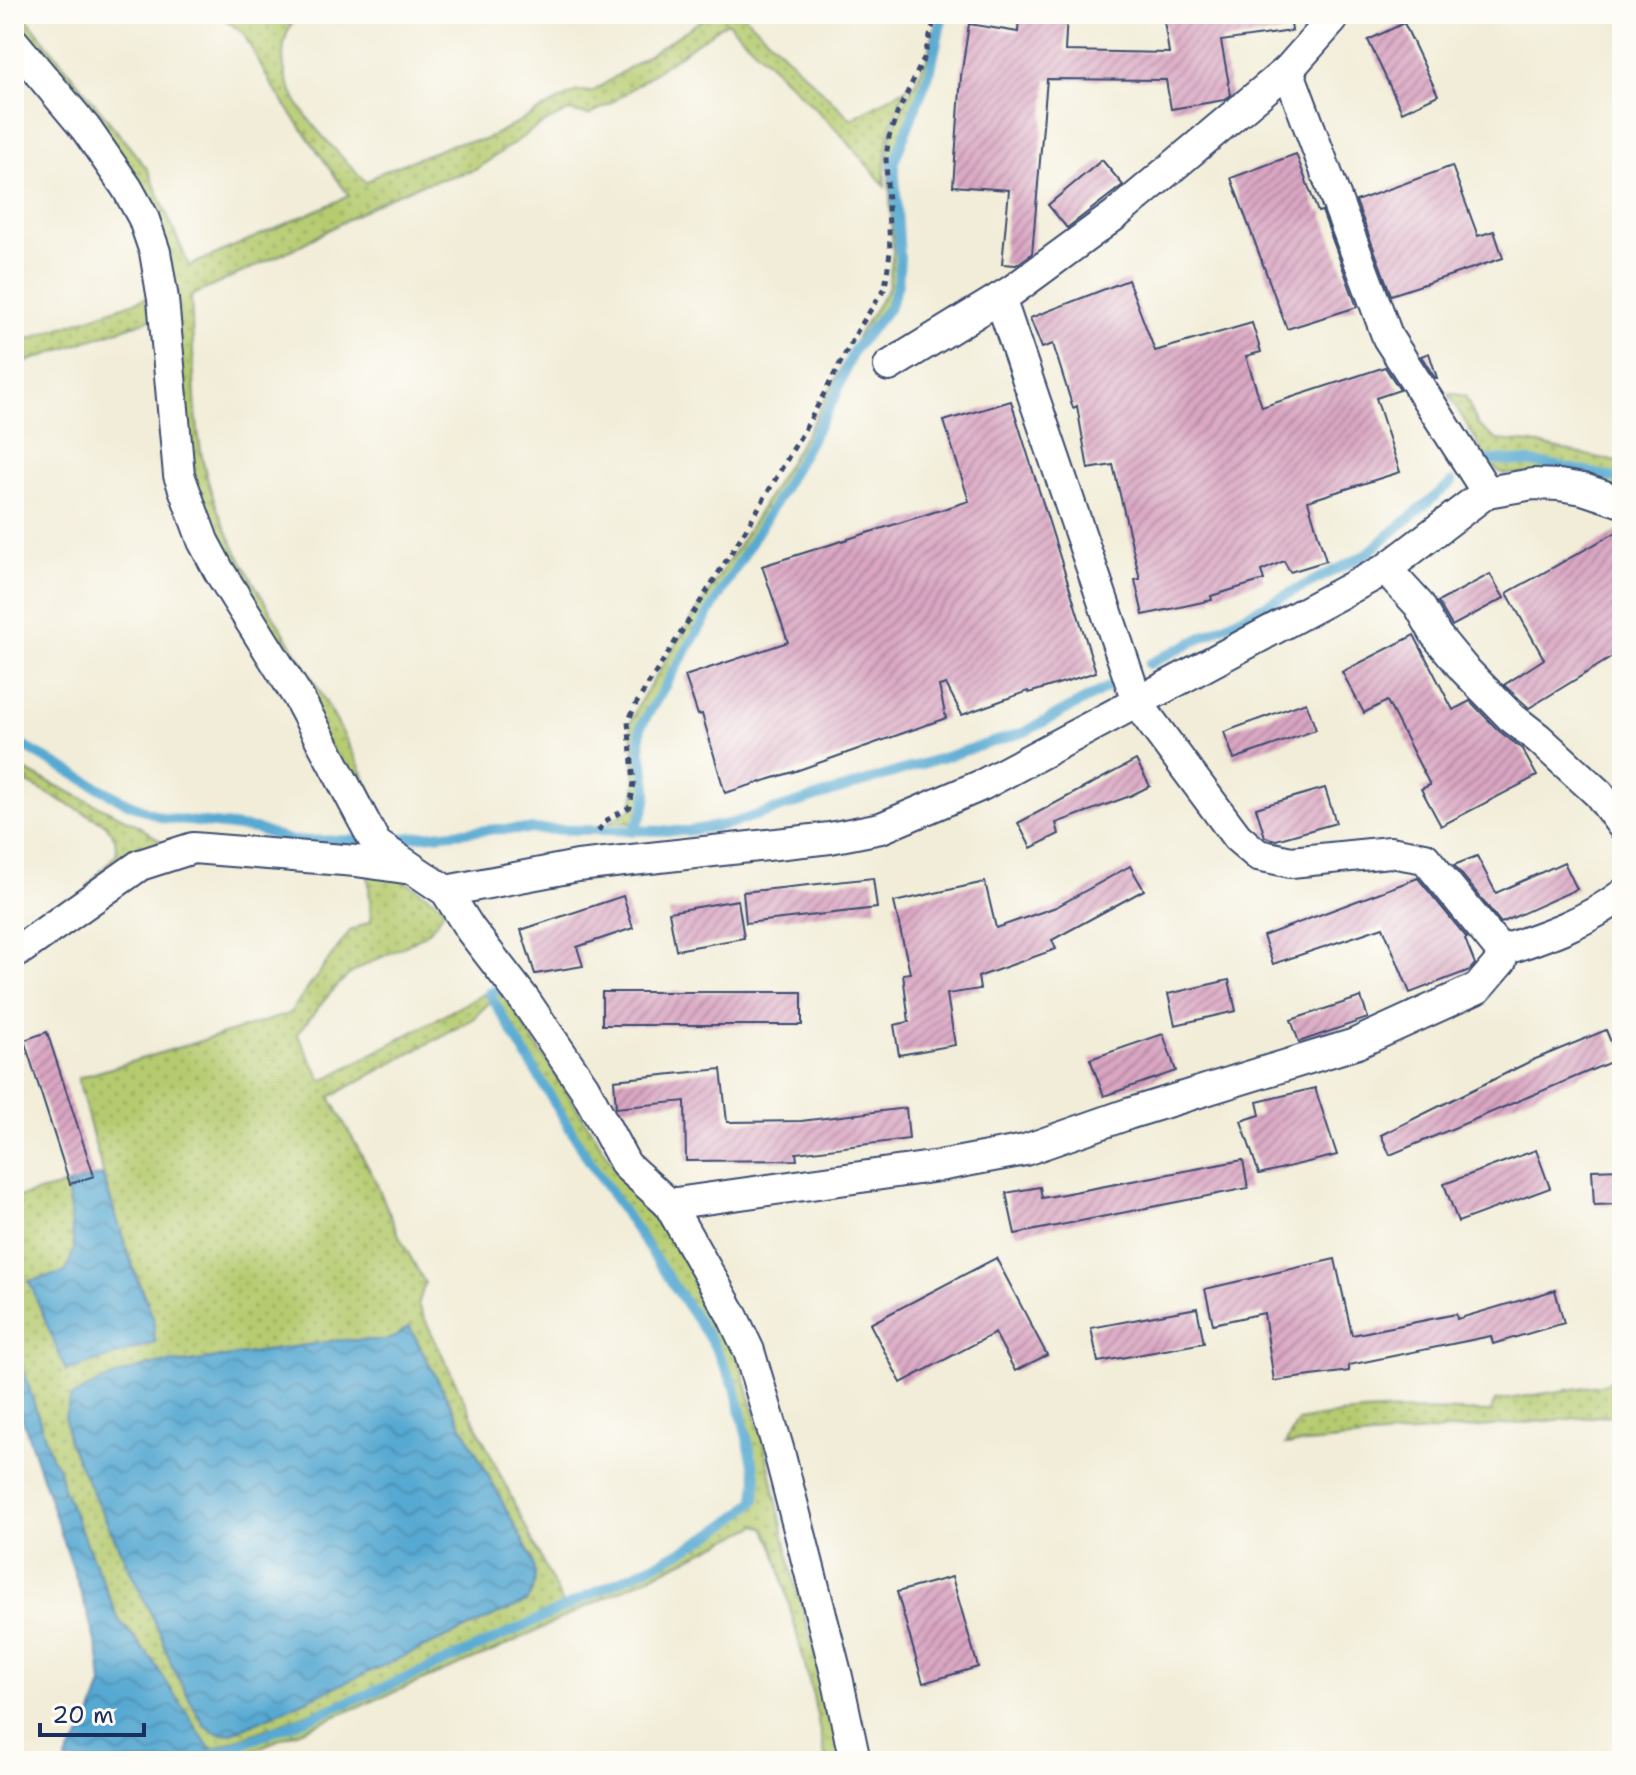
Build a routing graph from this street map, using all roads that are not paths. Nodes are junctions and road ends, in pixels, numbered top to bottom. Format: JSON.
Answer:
{"nodes":[{"id":1,"x":1334,"y":14,"type":"edge"},
{"id":2,"x":14,"y":43,"type":"edge"},
{"id":3,"x":1288,"y":70,"type":"junction"},
{"id":4,"x":1000,"y":298,"type":"junction"},
{"id":5,"x":889,"y":366,"type":"dead end"},
{"id":6,"x":1487,"y":492,"type":"junction"},
{"id":7,"x":1622,"y":502,"type":"edge"},
{"id":8,"x":1386,"y":569,"type":"junction"},
{"id":9,"x":1138,"y":704,"type":"junction"},
{"id":10,"x":1622,"y":825,"type":"edge"},
{"id":11,"x":411,"y":869,"type":"junction"},
{"id":12,"x":446,"y":891,"type":"junction"},
{"id":13,"x":1622,"y":895,"type":"edge"},
{"id":14,"x":1501,"y":951,"type":"junction"},
{"id":15,"x":14,"y":954,"type":"edge"},
{"id":16,"x":669,"y":1204,"type":"junction"},
{"id":17,"x":855,"y":1761,"type":"edge"}],
"edges":[{"from":1,"to":3,"type":"street"},
{"from":2,"to":11,"type":"street"},
{"from":3,"to":4,"type":"street"},
{"from":3,"to":6,"type":"street"},
{"from":4,"to":5,"type":"street"},
{"from":4,"to":9,"type":"street"},
{"from":6,"to":7,"type":"street"},
{"from":6,"to":8,"type":"street"},
{"from":8,"to":9,"type":"street"},
{"from":8,"to":10,"type":"street"},
{"from":9,"to":12,"type":"street"},
{"from":9,"to":14,"type":"street"},
{"from":11,"to":12,"type":"street"},
{"from":11,"to":15,"type":"street"},
{"from":12,"to":16,"type":"street"},
{"from":13,"to":14,"type":"street"},
{"from":14,"to":16,"type":"street"},
{"from":16,"to":17,"type":"street"}]}
